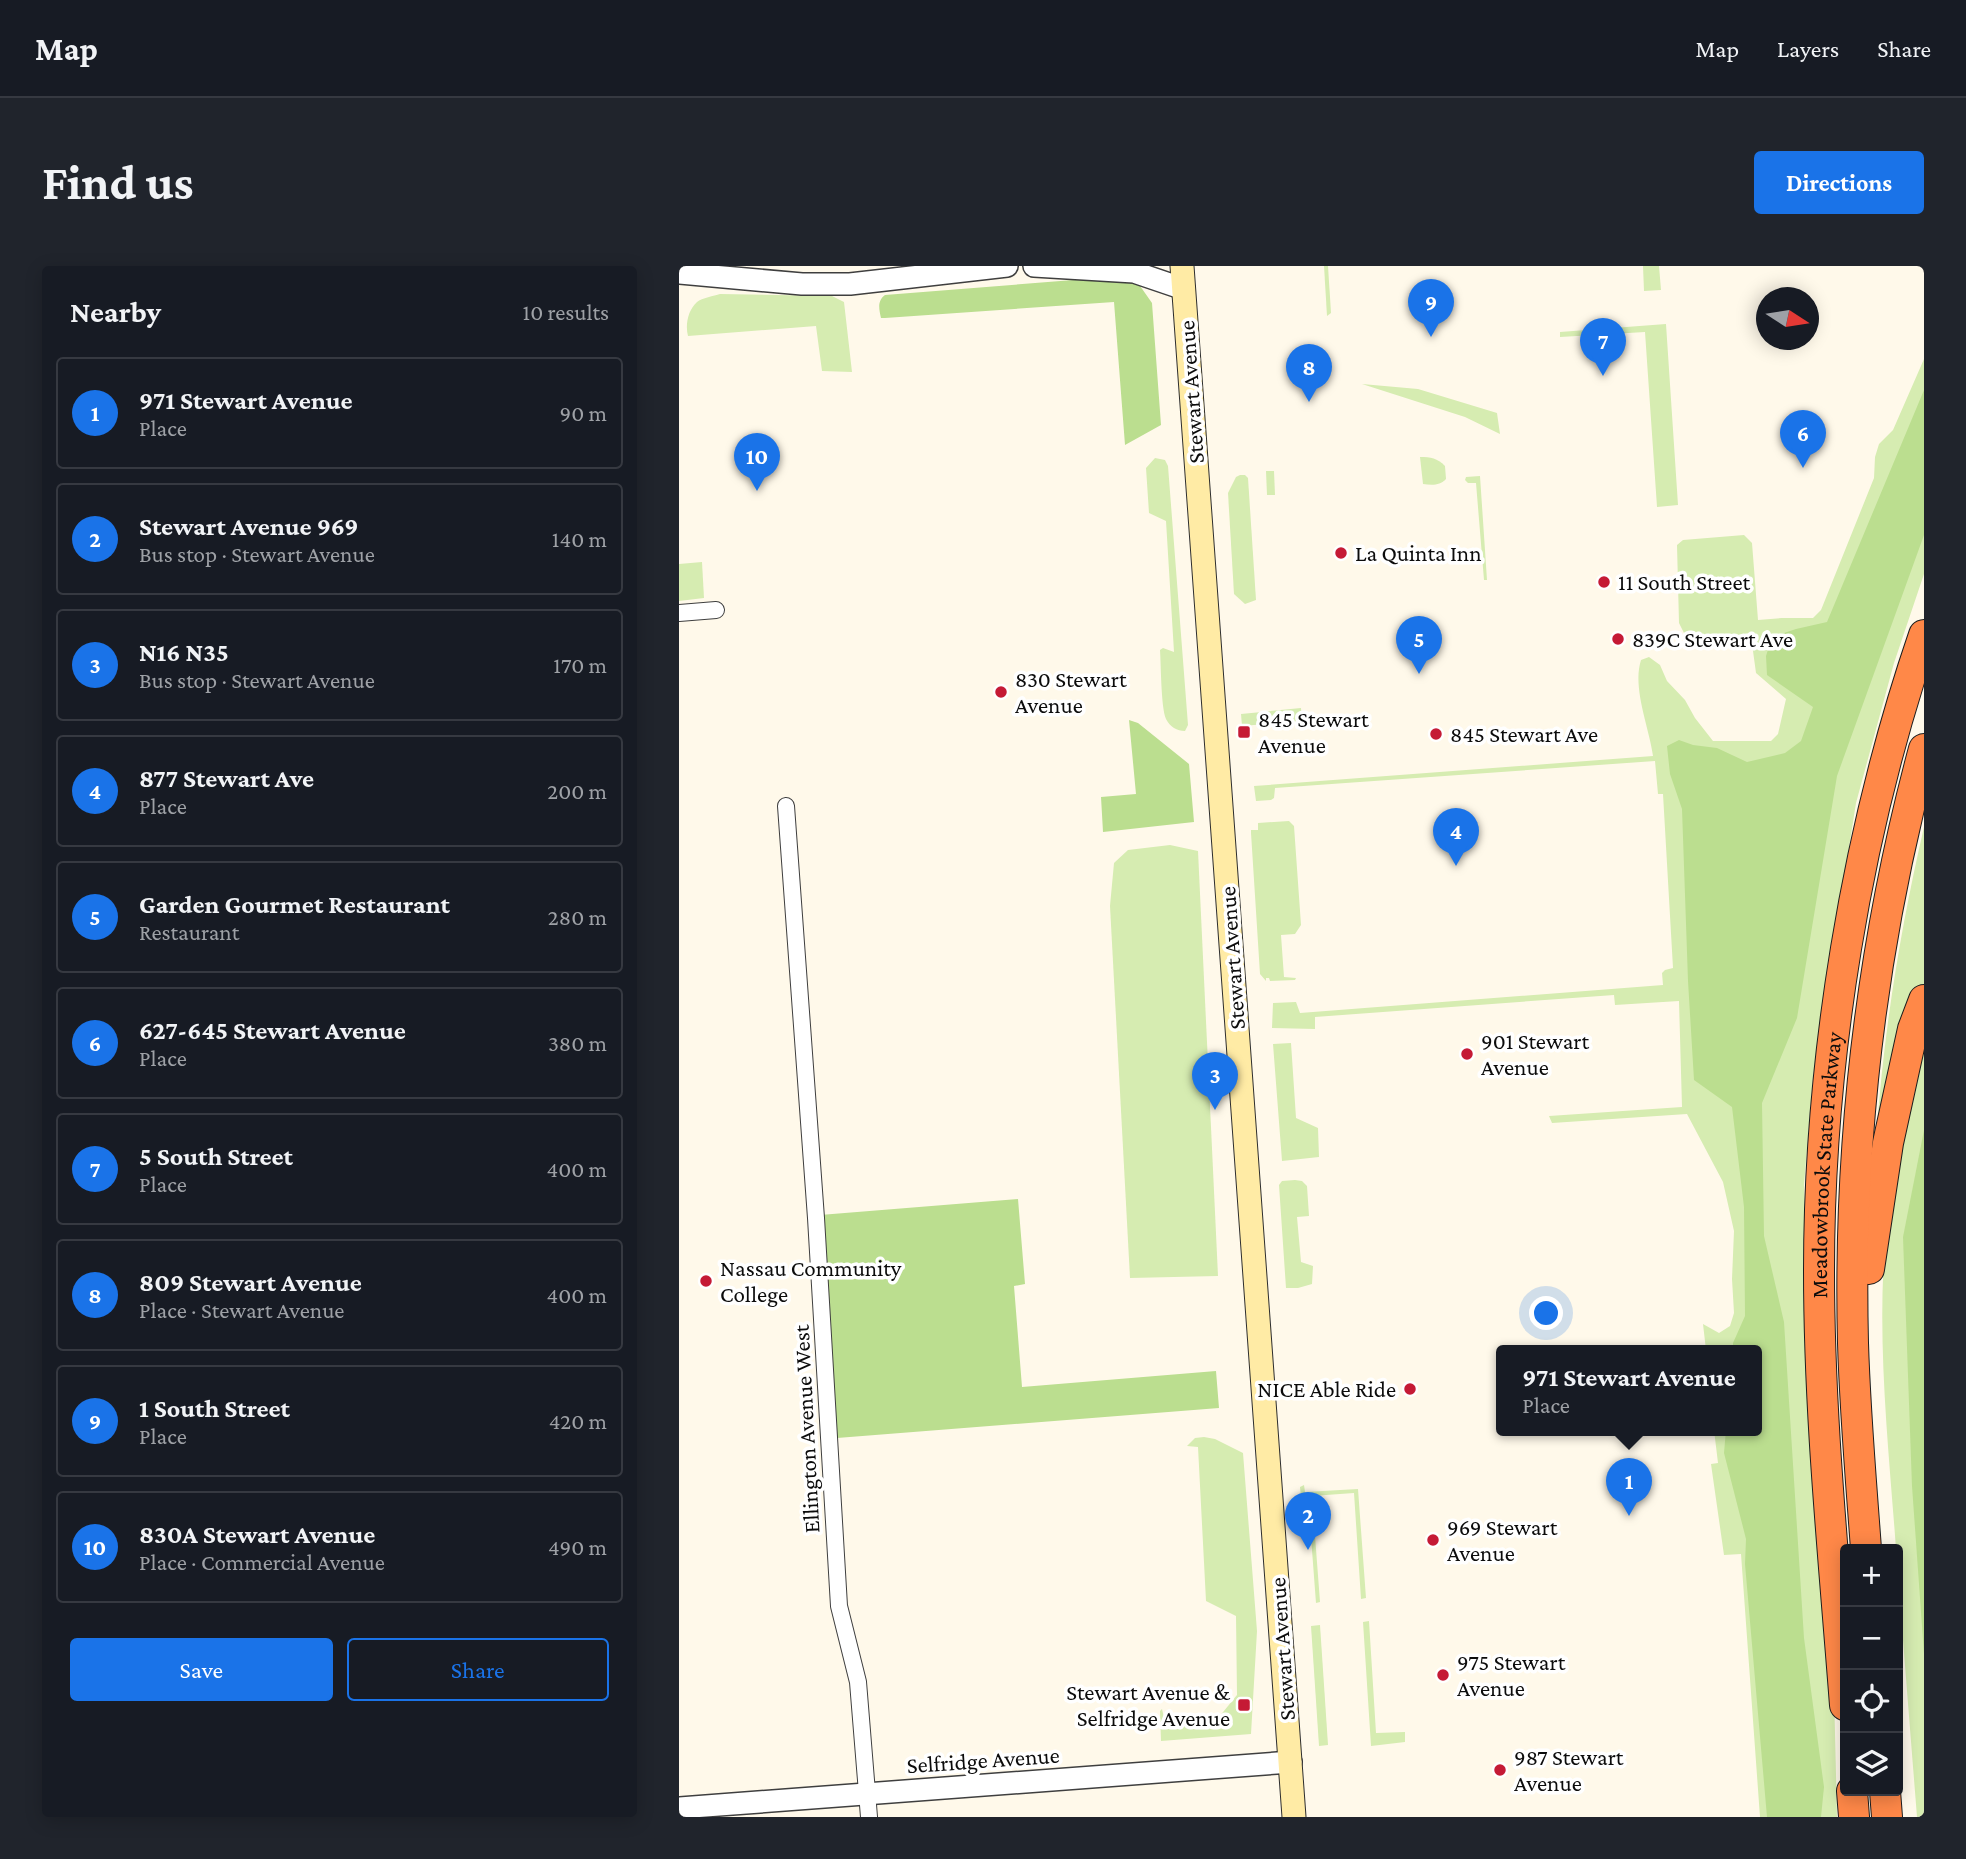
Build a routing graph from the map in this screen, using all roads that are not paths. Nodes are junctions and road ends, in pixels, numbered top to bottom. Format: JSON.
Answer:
{"nodes":[{"id":1,"x":1007,"y":266,"type":"edge"},
{"id":2,"x":1034,"y":266,"type":"edge"},
{"id":3,"x":679,"y":273,"type":"edge"},
{"id":4,"x":1183,"y":277,"type":"edge"},
{"id":5,"x":716,"y":610,"type":"dead end"},
{"id":6,"x":679,"y":613,"type":"edge"},
{"id":7,"x":1924,"y":635,"type":"edge"},
{"id":8,"x":1924,"y":749,"type":"edge"},
{"id":9,"x":786,"y":806,"type":"dead end"},
{"id":10,"x":1924,"y":1000,"type":"edge"},
{"id":11,"x":1854,"y":1370,"type":"junction"},
{"id":12,"x":1867,"y":1544,"type":"edge"},
{"id":13,"x":1843,"y":1670,"type":"edge"},
{"id":14,"x":1291,"y":1762,"type":"junction"},
{"id":15,"x":867,"y":1795,"type":"junction"},
{"id":16,"x":1852,"y":1796,"type":"edge"},
{"id":17,"x":1885,"y":1796,"type":"edge"},
{"id":18,"x":679,"y":1808,"type":"edge"},
{"id":19,"x":869,"y":1817,"type":"edge"},
{"id":20,"x":1294,"y":1817,"type":"edge"},
{"id":21,"x":1854,"y":1817,"type":"edge"},
{"id":22,"x":1887,"y":1817,"type":"edge"}],
"edges":[{"from":1,"to":3,"type":"street"},
{"from":2,"to":4,"type":"street"},
{"from":4,"to":14,"type":"main road","name":"Stewart Avenue"},
{"from":5,"to":6,"type":"street"},
{"from":7,"to":13,"type":"highway","name":"Meadowbrook State Parkway"},
{"from":8,"to":11,"type":"highway","name":"Meadowbrook State Parkway"},
{"from":9,"to":15,"type":"street","name":"Ellington Avenue West"},
{"from":10,"to":11,"type":"highway"},
{"from":11,"to":12,"type":"highway","name":"Meadowbrook State Parkway"},
{"from":14,"to":15,"type":"street","name":"Selfridge Avenue"},
{"from":14,"to":20,"type":"main road","name":"Stewart Avenue"},
{"from":15,"to":18,"type":"street","name":"Selfridge Avenue"},
{"from":15,"to":19,"type":"street","name":"Ellington Avenue West"},
{"from":16,"to":21,"type":"highway"},
{"from":17,"to":22,"type":"highway"}]}
